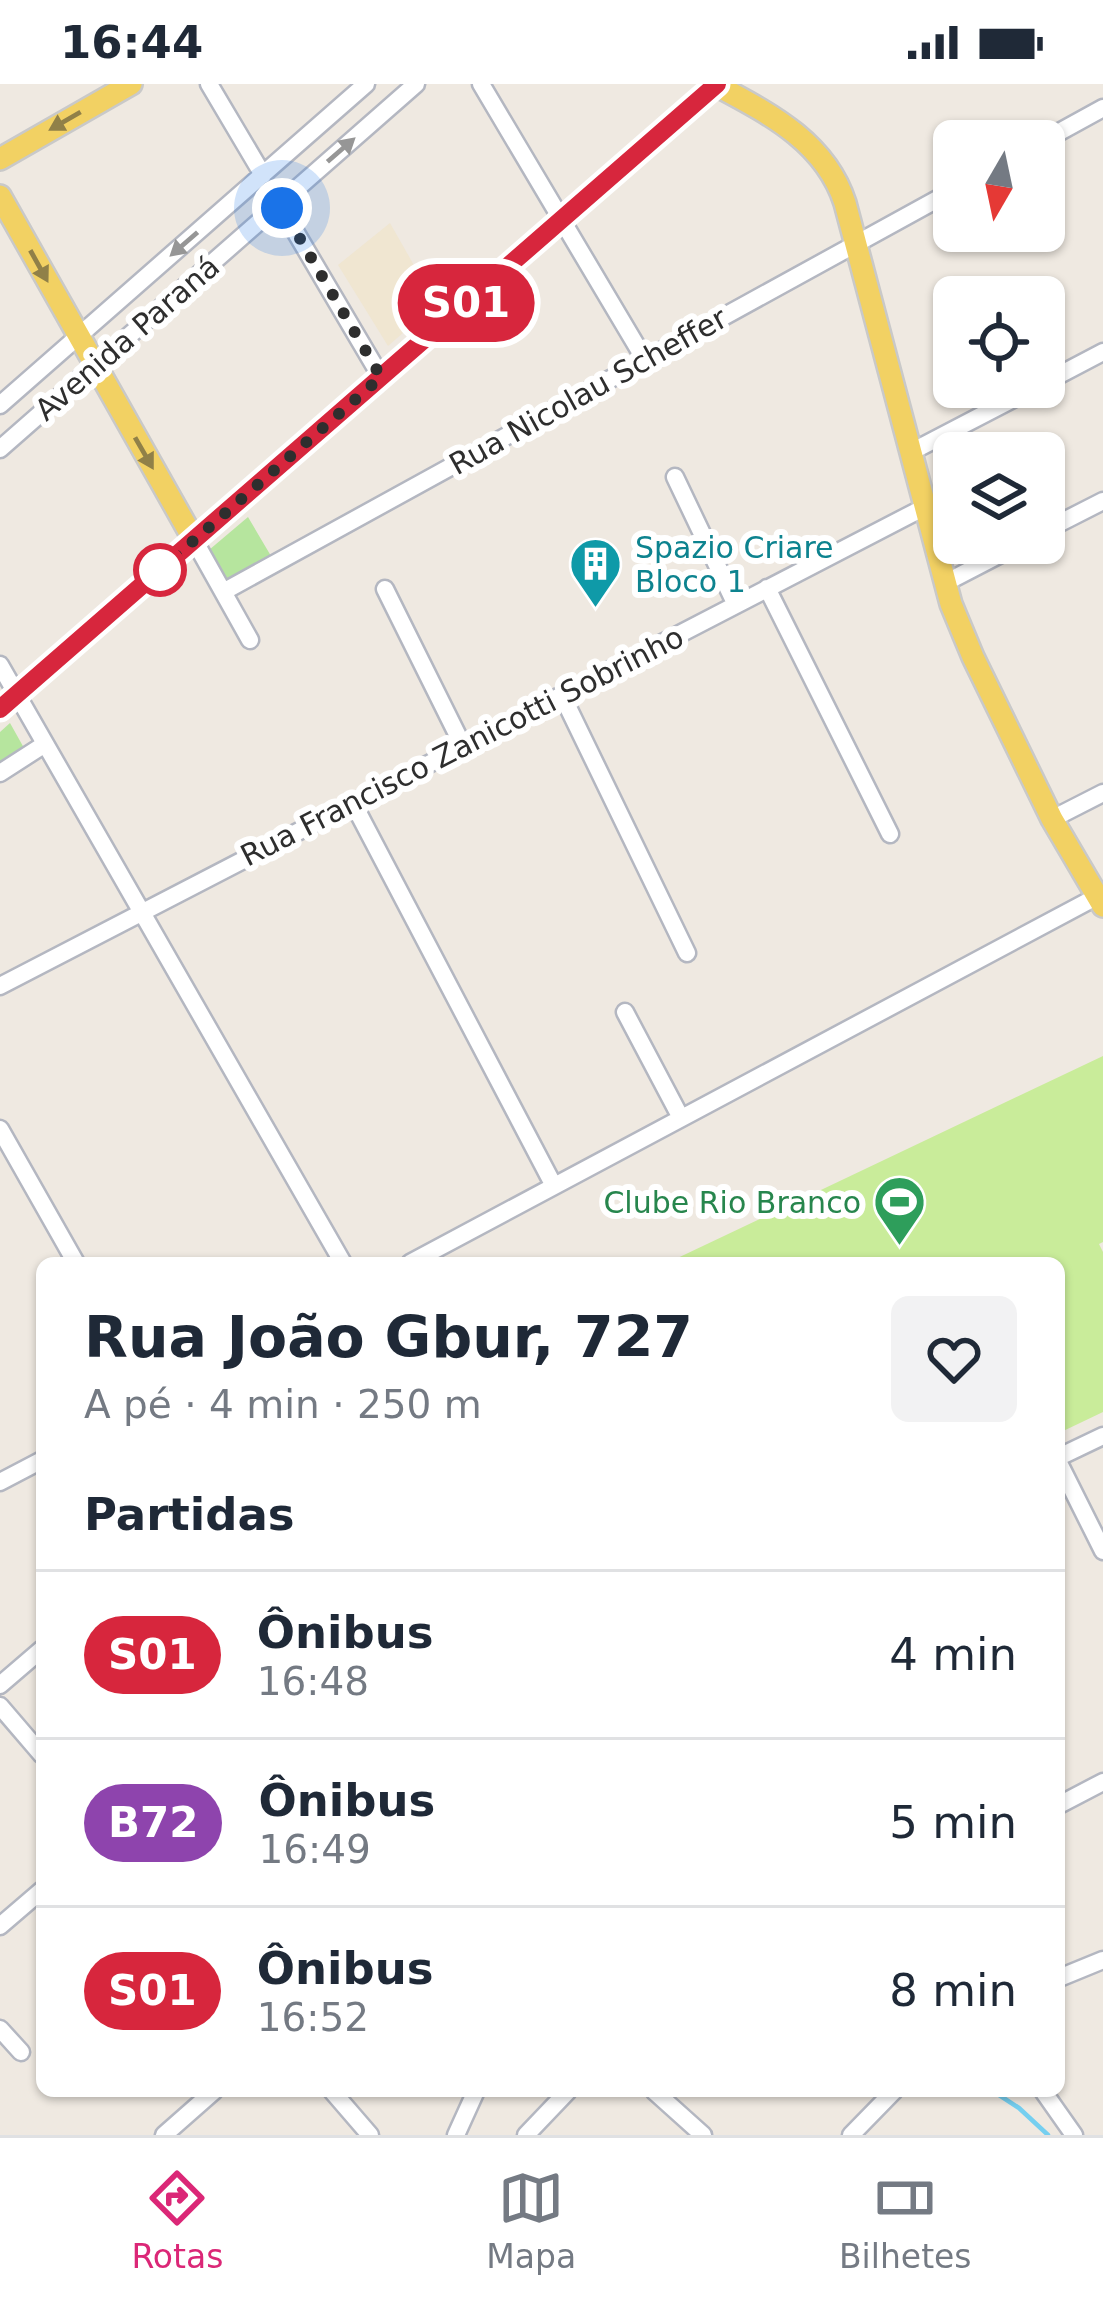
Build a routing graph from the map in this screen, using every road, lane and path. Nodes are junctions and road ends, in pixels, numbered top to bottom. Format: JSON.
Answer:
{"nodes":[{"id":1,"x":131,"y":84,"type":"edge"},
{"id":2,"x":209,"y":84,"type":"edge"},
{"id":3,"x":366,"y":84,"type":"edge"},
{"id":4,"x":416,"y":84,"type":"edge"},
{"id":5,"x":481,"y":84,"type":"edge"},
{"id":6,"x":716,"y":84,"type":"edge"},
{"id":7,"x":1103,"y":108,"type":"edge"},
{"id":8,"x":1065,"y":129,"type":"edge"},
{"id":9,"x":0,"y":159,"type":"edge"},
{"id":10,"x":263,"y":175,"type":"junction"},
{"id":11,"x":0,"y":196,"type":"edge"},
{"id":12,"x":933,"y":202,"type":"edge"},
{"id":13,"x":279,"y":204,"type":"junction"},
{"id":14,"x":562,"y":219,"type":"junction"},
{"id":15,"x":856,"y":244,"type":"junction"},
{"id":16,"x":87,"y":351,"type":"junction"},
{"id":17,"x":1103,"y":352,"type":"edge"},
{"id":18,"x":645,"y":360,"type":"junction"},
{"id":19,"x":1065,"y":372,"type":"edge"},
{"id":20,"x":381,"y":377,"type":"junction"},
{"id":21,"x":0,"y":405,"type":"edge"},
{"id":22,"x":996,"y":408,"type":"edge"},
{"id":23,"x":0,"y":449,"type":"edge"},
{"id":24,"x":911,"y":452,"type":"junction"},
{"id":25,"x":675,"y":478,"type":"dead end"},
{"id":26,"x":1103,"y":501,"type":"edge"},
{"id":27,"x":925,"y":507,"type":"junction"},
{"id":28,"x":1065,"y":521,"type":"edge"},
{"id":29,"x":194,"y":540,"type":"junction"},
{"id":30,"x":982,"y":564,"type":"edge"},
{"id":31,"x":945,"y":583,"type":"junction"},
{"id":32,"x":767,"y":588,"type":"junction"},
{"id":33,"x":385,"y":589,"type":"dead end"},
{"id":34,"x":223,"y":592,"type":"junction"},
{"id":35,"x":736,"y":604,"type":"junction"},
{"id":36,"x":250,"y":640,"type":"dead end"},
{"id":37,"x":0,"y":665,"type":"edge"},
{"id":38,"x":562,"y":694,"type":"junction"},
{"id":39,"x":8,"y":702,"type":"edge"},
{"id":40,"x":45,"y":744,"type":"junction"},
{"id":41,"x":463,"y":746,"type":"junction"},
{"id":42,"x":0,"y":773,"type":"edge"},
{"id":43,"x":1103,"y":793,"type":"edge"},
{"id":44,"x":353,"y":803,"type":"junction"},
{"id":45,"x":1052,"y":819,"type":"junction"},
{"id":46,"x":890,"y":834,"type":"dead end"},
{"id":47,"x":1100,"y":902,"type":"edge"},
{"id":48,"x":142,"y":912,"type":"junction"},
{"id":49,"x":687,"y":953,"type":"dead end"},
{"id":50,"x":0,"y":986,"type":"edge"},
{"id":51,"x":625,"y":1012,"type":"dead end"},
{"id":52,"x":681,"y":1118,"type":"junction"},
{"id":53,"x":0,"y":1130,"type":"edge"},
{"id":54,"x":554,"y":1186,"type":"junction"},
{"id":55,"x":73,"y":1257,"type":"edge"},
{"id":56,"x":340,"y":1257,"type":"edge"},
{"id":57,"x":421,"y":1257,"type":"edge"},
{"id":58,"x":1103,"y":1436,"type":"edge"},
{"id":59,"x":1065,"y":1457,"type":"edge"},
{"id":60,"x":36,"y":1463,"type":"edge"},
{"id":61,"x":1065,"y":1472,"type":"edge"},
{"id":62,"x":0,"y":1482,"type":"edge"},
{"id":63,"x":1103,"y":1551,"type":"edge"},
{"id":64,"x":36,"y":1654,"type":"edge"},
{"id":65,"x":0,"y":1685,"type":"edge"},
{"id":66,"x":0,"y":1706,"type":"edge"},
{"id":67,"x":36,"y":1748,"type":"edge"},
{"id":68,"x":1103,"y":1782,"type":"edge"},
{"id":69,"x":1065,"y":1795,"type":"edge"},
{"id":70,"x":36,"y":1895,"type":"edge"},
{"id":71,"x":0,"y":1926,"type":"edge"},
{"id":72,"x":1103,"y":1960,"type":"edge"},
{"id":73,"x":1065,"y":1976,"type":"edge"},
{"id":74,"x":0,"y":2029,"type":"edge"},
{"id":75,"x":21,"y":2052,"type":"dead end"},
{"id":76,"x":207,"y":2097,"type":"edge"},
{"id":77,"x":337,"y":2097,"type":"edge"},
{"id":78,"x":474,"y":2097,"type":"edge"},
{"id":79,"x":562,"y":2097,"type":"edge"},
{"id":80,"x":661,"y":2097,"type":"edge"},
{"id":81,"x":888,"y":2097,"type":"edge"},
{"id":82,"x":1047,"y":2097,"type":"edge"},
{"id":83,"x":463,"y":2132,"type":"edge"},
{"id":84,"x":164,"y":2135,"type":"edge"},
{"id":85,"x":370,"y":2135,"type":"edge"},
{"id":86,"x":526,"y":2135,"type":"edge"},
{"id":87,"x":703,"y":2135,"type":"edge"},
{"id":88,"x":851,"y":2135,"type":"edge"},
{"id":89,"x":1074,"y":2135,"type":"edge"}],
"edges":[{"from":1,"to":9,"type":"main road","one_way":true},
{"from":2,"to":10,"type":"street"},
{"from":3,"to":10,"type":"street","name":"Avenida Paraná"},
{"from":13,"to":4,"type":"street","name":"Avenida Paraná","one_way":true},
{"from":5,"to":14,"type":"street"},
{"from":6,"to":14,"type":"main road"},
{"from":6,"to":15,"type":"main road"},
{"from":7,"to":8,"type":"street"},
{"from":10,"to":16,"type":"street","name":"Avenida Paraná","one_way":true},
{"from":11,"to":16,"type":"main road","one_way":true},
{"from":12,"to":15,"type":"street","name":"Rua Nicolau Scheffer"},
{"from":13,"to":16,"type":"street","name":"Avenida Paraná"},
{"from":13,"to":20,"type":"street"},
{"from":14,"to":18,"type":"street"},
{"from":14,"to":20,"type":"main road"},
{"from":15,"to":18,"type":"street","name":"Rua Nicolau Scheffer"},
{"from":15,"to":24,"type":"main road"},
{"from":16,"to":21,"type":"street","name":"Avenida Paraná"},
{"from":16,"to":23,"type":"street","name":"Avenida Paraná"},
{"from":16,"to":29,"type":"main road","one_way":true},
{"from":17,"to":19,"type":"street"},
{"from":18,"to":34,"type":"street","name":"Rua Nicolau Scheffer"},
{"from":20,"to":29,"type":"main road"},
{"from":22,"to":24,"type":"street"},
{"from":24,"to":27,"type":"main road"},
{"from":25,"to":35,"type":"street"},
{"from":26,"to":28,"type":"street"},
{"from":27,"to":31,"type":"main road"},
{"from":27,"to":32,"type":"street","name":"Rua Francisco Zanicotti Sobrinho"},
{"from":29,"to":34,"type":"street"},
{"from":29,"to":39,"type":"main road"},
{"from":30,"to":31,"type":"street"},
{"from":31,"to":45,"type":"main road"},
{"from":32,"to":35,"type":"street","name":"Rua Francisco Zanicotti Sobrinho"},
{"from":32,"to":46,"type":"street"},
{"from":33,"to":41,"type":"street"},
{"from":34,"to":36,"type":"street"},
{"from":35,"to":38,"type":"street","name":"Rua Francisco Zanicotti Sobrinho"},
{"from":37,"to":39,"type":"street"},
{"from":38,"to":41,"type":"street","name":"Rua Francisco Zanicotti Sobrinho"},
{"from":38,"to":49,"type":"street"},
{"from":39,"to":40,"type":"street"},
{"from":40,"to":42,"type":"street"},
{"from":40,"to":48,"type":"street"},
{"from":41,"to":44,"type":"street","name":"Rua Francisco Zanicotti Sobrinho"},
{"from":43,"to":45,"type":"street"},
{"from":44,"to":48,"type":"street","name":"Rua Francisco Zanicotti Sobrinho"},
{"from":44,"to":54,"type":"street"},
{"from":45,"to":47,"type":"main road"},
{"from":47,"to":52,"type":"street"},
{"from":48,"to":50,"type":"street","name":"Rua Francisco Zanicotti Sobrinho"},
{"from":48,"to":56,"type":"street"},
{"from":51,"to":52,"type":"street"},
{"from":52,"to":54,"type":"street"},
{"from":53,"to":55,"type":"street"},
{"from":54,"to":57,"type":"street"},
{"from":58,"to":59,"type":"street"},
{"from":60,"to":62,"type":"street"},
{"from":61,"to":63,"type":"street"},
{"from":64,"to":65,"type":"street"},
{"from":66,"to":67,"type":"street"},
{"from":68,"to":69,"type":"street"},
{"from":70,"to":71,"type":"street"},
{"from":72,"to":73,"type":"street"},
{"from":74,"to":75,"type":"street"},
{"from":76,"to":84,"type":"street"},
{"from":77,"to":85,"type":"street"},
{"from":78,"to":83,"type":"street"},
{"from":79,"to":86,"type":"street"},
{"from":80,"to":87,"type":"street"},
{"from":81,"to":88,"type":"street"},
{"from":82,"to":89,"type":"street"}]}
